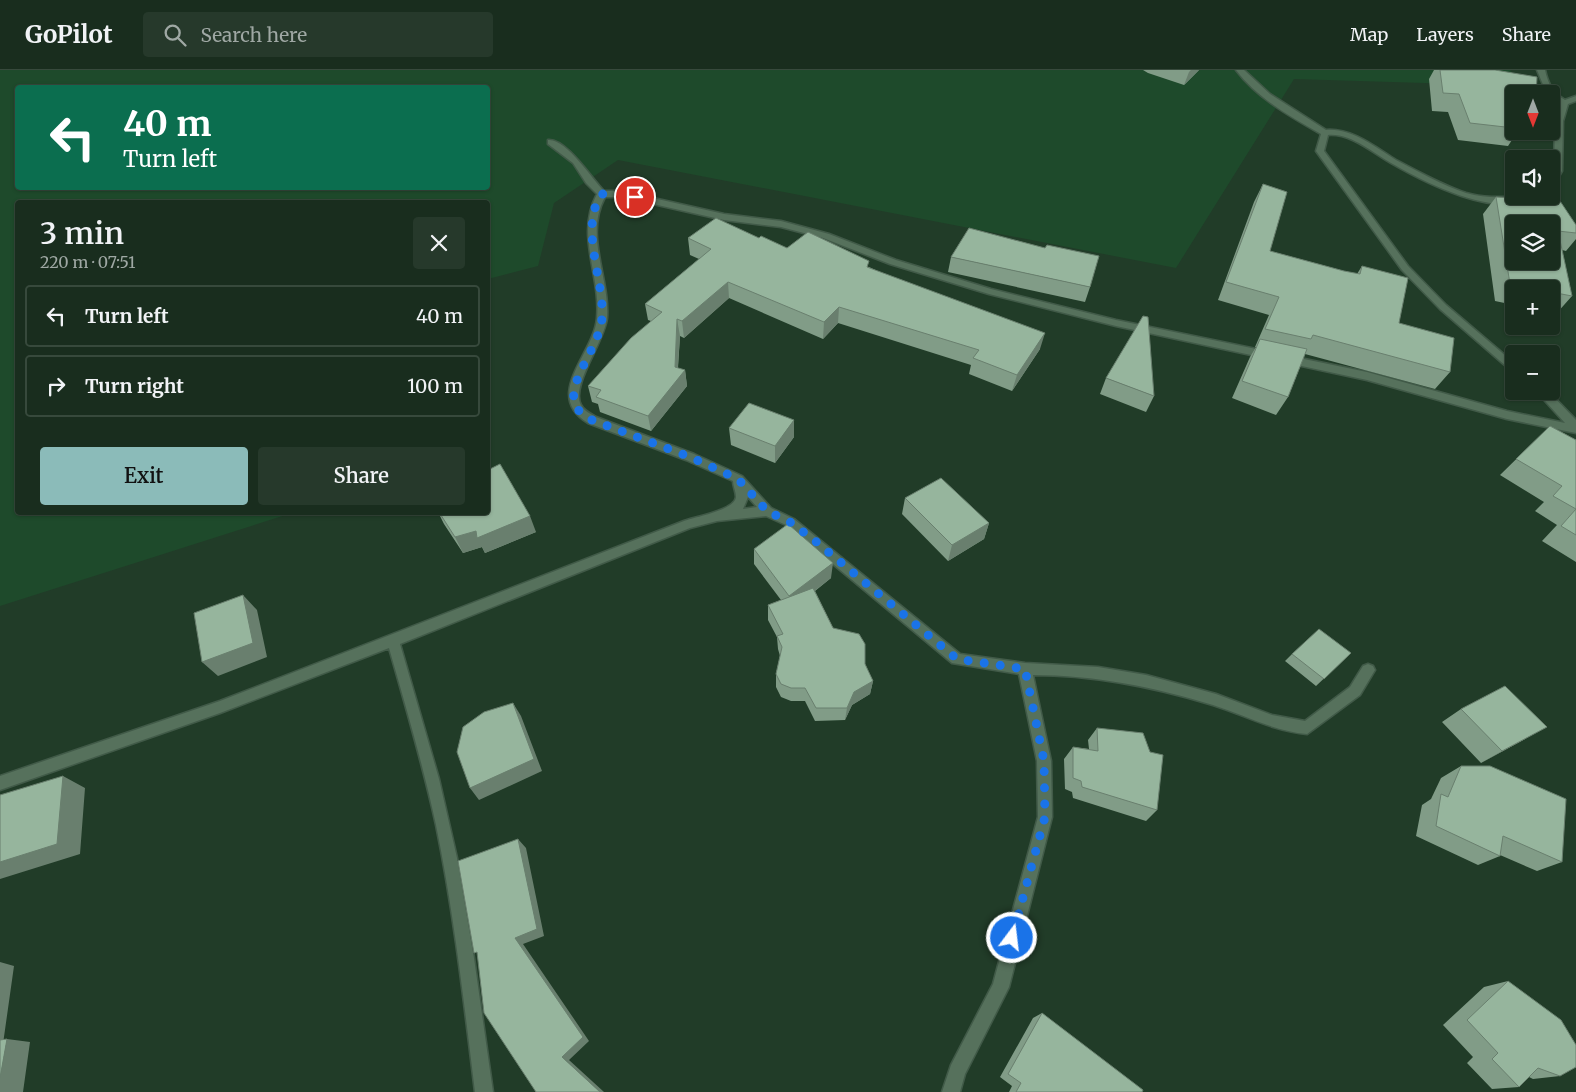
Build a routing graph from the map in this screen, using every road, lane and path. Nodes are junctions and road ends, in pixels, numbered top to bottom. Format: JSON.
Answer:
{"nodes":[{"id":1,"x":1240,"y":70,"type":"edge"},
{"id":2,"x":1541,"y":70,"type":"edge"},
{"id":3,"x":1576,"y":98,"type":"edge"},
{"id":4,"x":1565,"y":103,"type":"junction"},
{"id":5,"x":1325,"y":133,"type":"junction"},
{"id":6,"x":552,"y":142,"type":"dead end"},
{"id":7,"x":1558,"y":150,"type":"edge"},
{"id":8,"x":602,"y":194,"type":"junction"},
{"id":9,"x":1505,"y":200,"type":"edge"},
{"id":10,"x":1505,"y":361,"type":"edge"},
{"id":11,"x":1550,"y":400,"type":"edge"},
{"id":12,"x":1576,"y":428,"type":"edge"},
{"id":13,"x":738,"y":479,"type":"junction"},
{"id":14,"x":767,"y":511,"type":"junction"},
{"id":15,"x":717,"y":516,"type":"junction"},
{"id":16,"x":393,"y":641,"type":"junction"},
{"id":17,"x":1025,"y":669,"type":"junction"},
{"id":18,"x":1368,"y":670,"type":"dead end"},
{"id":19,"x":0,"y":783,"type":"edge"},
{"id":20,"x":484,"y":1092,"type":"edge"},
{"id":21,"x":951,"y":1092,"type":"edge"}],
"edges":[{"from":1,"to":5,"type":"street"},
{"from":2,"to":4,"type":"street"},
{"from":3,"to":4,"type":"street"},
{"from":4,"to":7,"type":"street"},
{"from":5,"to":9,"type":"street"},
{"from":5,"to":10,"type":"street"},
{"from":6,"to":8,"type":"street"},
{"from":8,"to":12,"type":"street"},
{"from":8,"to":13,"type":"street"},
{"from":11,"to":12,"type":"street"},
{"from":13,"to":14,"type":"street"},
{"from":13,"to":15,"type":"street"},
{"from":14,"to":15,"type":"street"},
{"from":14,"to":17,"type":"street"},
{"from":15,"to":16,"type":"street"},
{"from":16,"to":19,"type":"street"},
{"from":16,"to":20,"type":"street"},
{"from":17,"to":18,"type":"street"},
{"from":17,"to":21,"type":"street"}]}
